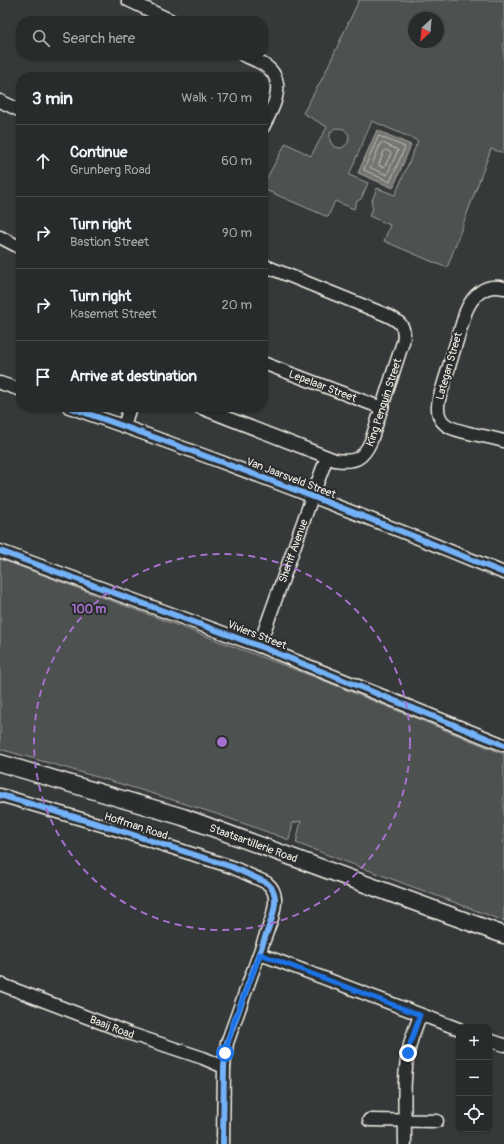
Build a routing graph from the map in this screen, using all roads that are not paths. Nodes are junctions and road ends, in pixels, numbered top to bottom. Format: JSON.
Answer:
{"nodes":[{"id":1,"x":128,"y":0,"type":"edge"},
{"id":2,"x":162,"y":16,"type":"edge"},
{"id":3,"x":254,"y":60,"type":"edge"},
{"id":4,"x":0,"y":101,"type":"edge"},
{"id":5,"x":16,"y":109,"type":"edge"},
{"id":6,"x":268,"y":118,"type":"edge"},
{"id":7,"x":0,"y":237,"type":"edge"},
{"id":8,"x":16,"y":245,"type":"edge"},
{"id":9,"x":268,"y":267,"type":"edge"},
{"id":10,"x":504,"y":288,"type":"edge"},
{"id":11,"x":268,"y":365,"type":"edge"},
{"id":12,"x":0,"y":383,"type":"edge"},
{"id":13,"x":16,"y":388,"type":"edge"},
{"id":14,"x":382,"y":408,"type":"junction"},
{"id":15,"x":83,"y":412,"type":"edge"},
{"id":16,"x":128,"y":412,"type":"edge"},
{"id":17,"x":212,"y":412,"type":"edge"},
{"id":18,"x":124,"y":426,"type":"junction"},
{"id":19,"x":504,"y":441,"type":"edge"},
{"id":20,"x":328,"y":458,"type":"junction"},
{"id":21,"x":312,"y":497,"type":"junction"},
{"id":22,"x":0,"y":552,"type":"edge"},
{"id":23,"x":504,"y":573,"type":"edge"},
{"id":24,"x":259,"y":646,"type":"junction"},
{"id":25,"x":504,"y":745,"type":"edge"},
{"id":26,"x":0,"y":763,"type":"edge"},
{"id":27,"x":0,"y":795,"type":"edge"},
{"id":28,"x":504,"y":935,"type":"edge"},
{"id":29,"x":260,"y":954,"type":"junction"},
{"id":30,"x":0,"y":984,"type":"edge"},
{"id":31,"x":420,"y":1015,"type":"junction"},
{"id":32,"x":456,"y":1028,"type":"edge"},
{"id":33,"x":492,"y":1041,"type":"edge"},
{"id":34,"x":504,"y":1045,"type":"edge"},
{"id":35,"x":224,"y":1067,"type":"junction"},
{"id":36,"x":370,"y":1120,"type":"dead end"},
{"id":37,"x":405,"y":1120,"type":"junction"},
{"id":38,"x":437,"y":1122,"type":"dead end"},
{"id":39,"x":224,"y":1144,"type":"edge"},
{"id":40,"x":405,"y":1144,"type":"edge"}],
"edges":[{"from":1,"to":2,"type":"street"},
{"from":3,"to":6,"type":"street"},
{"from":4,"to":5,"type":"street"},
{"from":7,"to":8,"type":"street"},
{"from":9,"to":14,"type":"street","name":"King Penguin Street"},
{"from":10,"to":19,"type":"street","name":"Lategan Street"},
{"from":11,"to":14,"type":"street","name":"Lepelaar Street"},
{"from":12,"to":13,"type":"street"},
{"from":14,"to":20,"type":"street","name":"King Penguin Street"},
{"from":15,"to":18,"type":"street","name":"Van Jaarsveld Street"},
{"from":16,"to":18,"type":"street"},
{"from":17,"to":20,"type":"street","name":"King Penguin Street"},
{"from":18,"to":21,"type":"street","name":"Van Jaarsveld Street"},
{"from":20,"to":21,"type":"street","name":"Sheriff Avenue"},
{"from":21,"to":23,"type":"street","name":"Van Jaarsveld Street"},
{"from":21,"to":24,"type":"street","name":"Sheriff Avenue"},
{"from":22,"to":24,"type":"street","name":"Viviers Street"},
{"from":24,"to":25,"type":"street","name":"Viviers Street"},
{"from":26,"to":28,"type":"street","name":"Staatsartillerie Road"},
{"from":27,"to":29,"type":"street","name":"Hoffman Road"},
{"from":29,"to":31,"type":"street"},
{"from":29,"to":35,"type":"street"},
{"from":30,"to":35,"type":"street","name":"Baaij Road"},
{"from":31,"to":32,"type":"street"},
{"from":31,"to":37,"type":"street"},
{"from":33,"to":34,"type":"street"},
{"from":35,"to":39,"type":"street"},
{"from":36,"to":37,"type":"street"},
{"from":37,"to":38,"type":"street"},
{"from":37,"to":40,"type":"street"}]}
